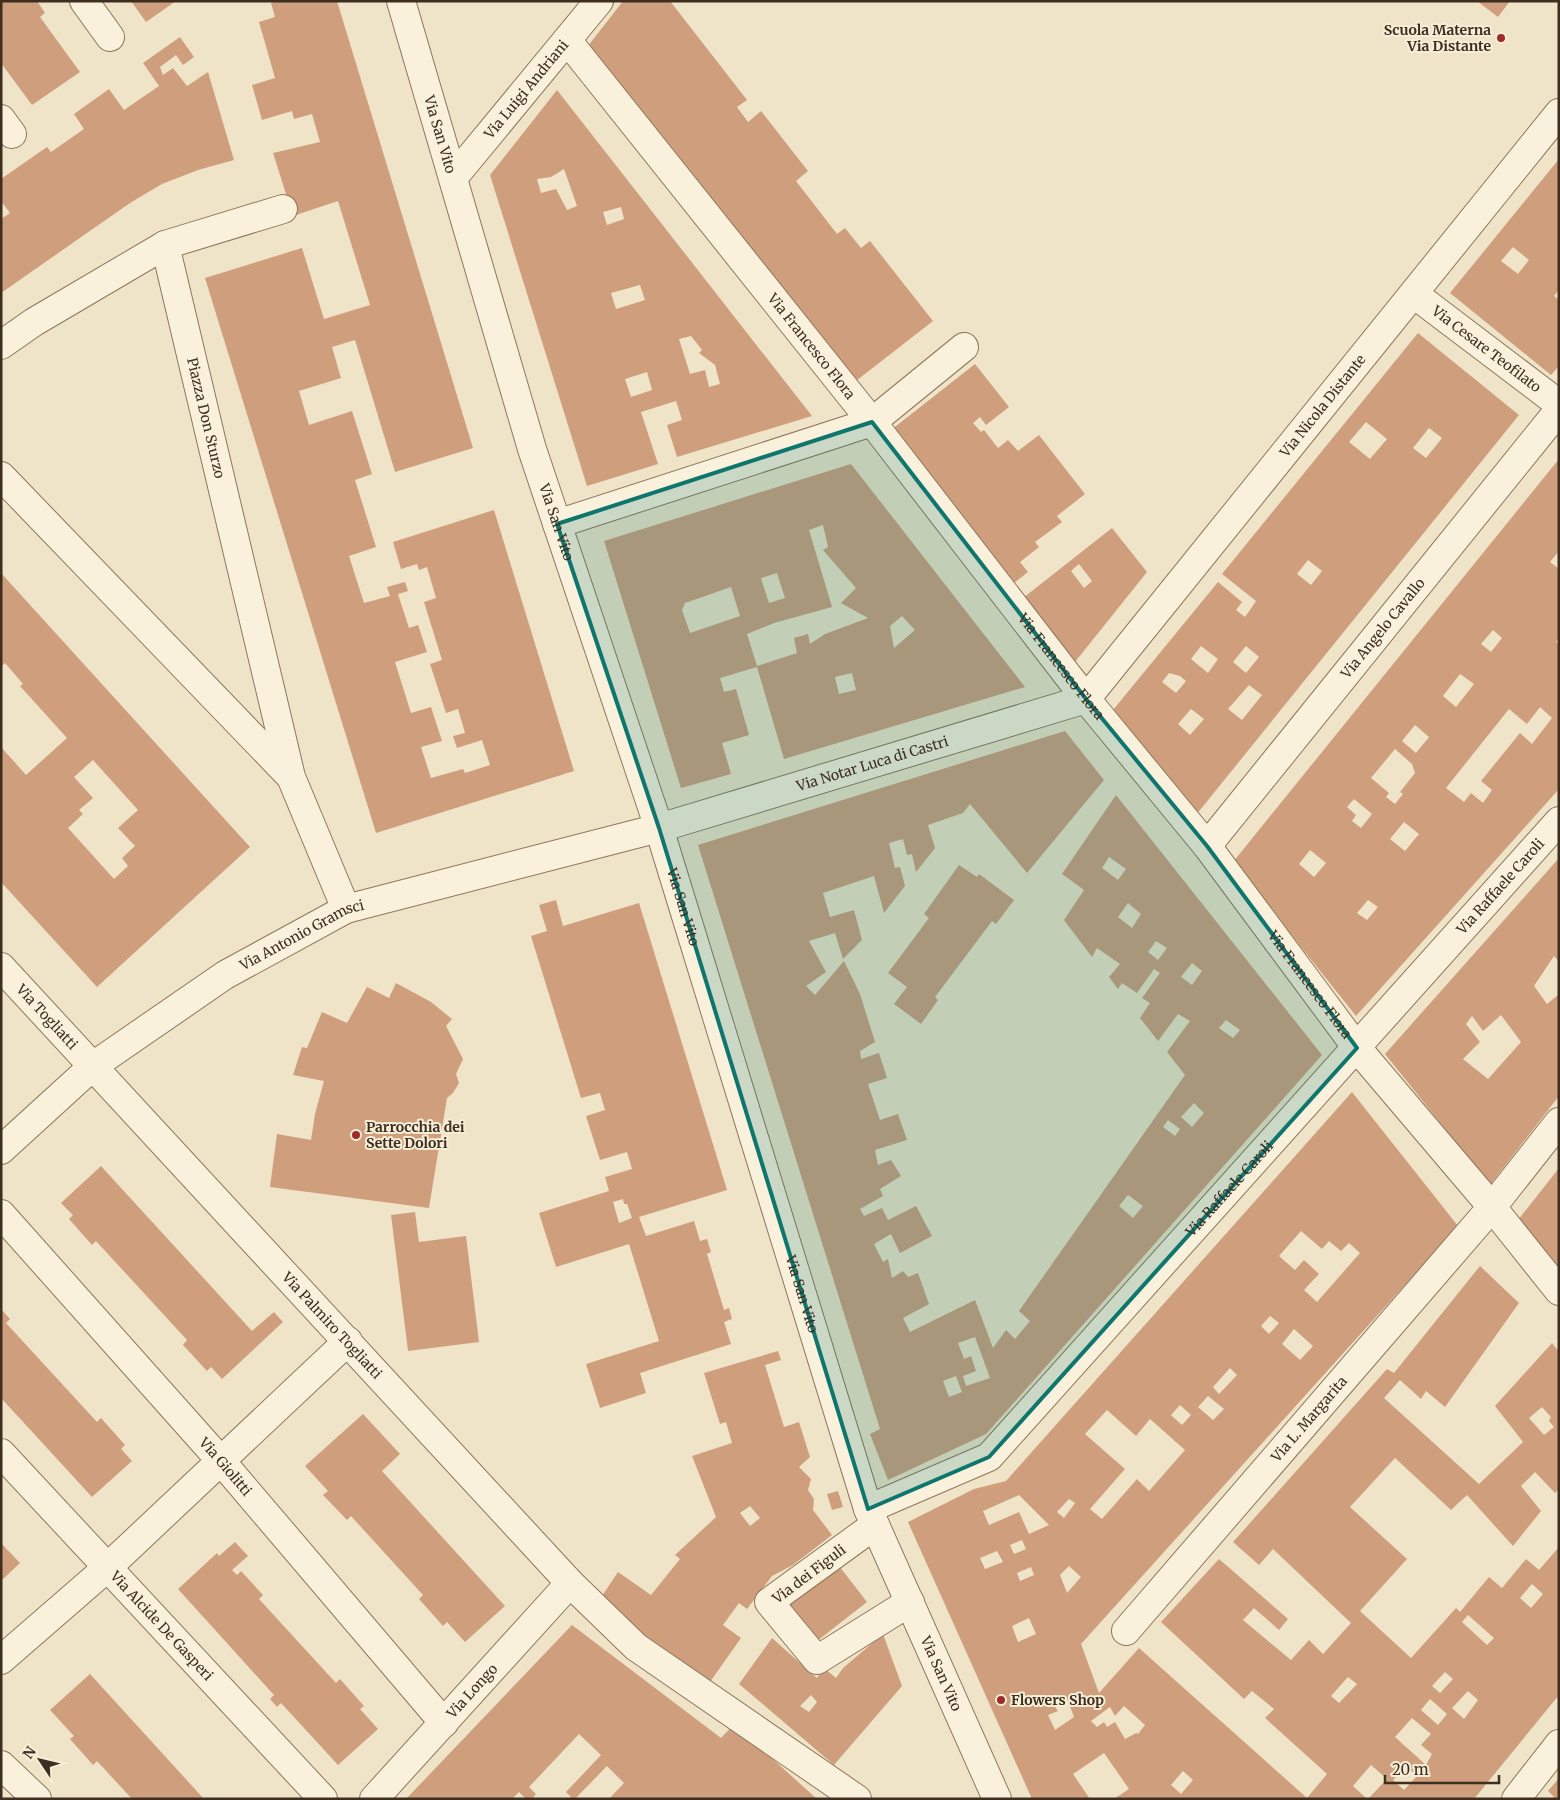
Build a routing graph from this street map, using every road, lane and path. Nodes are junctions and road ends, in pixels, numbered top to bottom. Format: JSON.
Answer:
{"nodes":[{"id":1,"x":84,"y":1,"type":"edge"},
{"id":2,"x":401,"y":1,"type":"edge"},
{"id":3,"x":599,"y":1,"type":"edge"},
{"id":4,"x":110,"y":37,"type":"dead end"},
{"id":5,"x":567,"y":40,"type":"junction"},
{"id":6,"x":1559,"y":113,"type":"edge"},
{"id":7,"x":453,"y":178,"type":"junction"},
{"id":8,"x":284,"y":209,"type":"dead end"},
{"id":9,"x":165,"y":245,"type":"junction"},
{"id":10,"x":1414,"y":294,"type":"junction"},
{"id":11,"x":1,"y":345,"type":"edge"},
{"id":12,"x":964,"y":347,"type":"dead end"},
{"id":13,"x":1559,"y":404,"type":"edge"},
{"id":14,"x":1559,"y":410,"type":"edge"},
{"id":15,"x":872,"y":422,"type":"junction"},
{"id":16,"x":1,"y":476,"type":"edge"},
{"id":17,"x":557,"y":524,"type":"junction"},
{"id":18,"x":1086,"y":699,"type":"junction"},
{"id":19,"x":291,"y":777,"type":"junction"},
{"id":20,"x":1559,"y":821,"type":"edge"},
{"id":21,"x":659,"y":828,"type":"junction"},
{"id":22,"x":1206,"y":846,"type":"junction"},
{"id":23,"x":346,"y":909,"type":"junction"},
{"id":24,"x":1,"y":967,"type":"edge"},
{"id":25,"x":1356,"y":1048,"type":"junction"},
{"id":26,"x":93,"y":1066,"type":"junction"},
{"id":27,"x":1559,"y":1122,"type":"edge"},
{"id":28,"x":1,"y":1150,"type":"edge"},
{"id":29,"x":1492,"y":1207,"type":"junction"},
{"id":30,"x":1,"y":1214,"type":"edge"},
{"id":31,"x":1559,"y":1290,"type":"edge"},
{"id":32,"x":348,"y":1341,"type":"junction"},
{"id":33,"x":1,"y":1453,"type":"edge"},
{"id":34,"x":221,"y":1461,"type":"junction"},
{"id":35,"x":871,"y":1517,"type":"junction"},
{"id":36,"x":108,"y":1567,"type":"junction"},
{"id":37,"x":570,"y":1583,"type":"junction"},
{"id":38,"x":910,"y":1602,"type":"junction"},
{"id":39,"x":1126,"y":1631,"type":"dead end"},
{"id":40,"x":1,"y":1660,"type":"edge"},
{"id":41,"x":444,"y":1722,"type":"junction"},
{"id":42,"x":1559,"y":1744,"type":"edge"},
{"id":43,"x":1,"y":1765,"type":"edge"},
{"id":44,"x":1521,"y":1797,"type":"edge"},
{"id":45,"x":37,"y":1799,"type":"edge"},
{"id":46,"x":323,"y":1799,"type":"edge"},
{"id":47,"x":374,"y":1799,"type":"edge"},
{"id":48,"x":857,"y":1799,"type":"edge"},
{"id":49,"x":997,"y":1799,"type":"edge"}],
"edges":[{"from":1,"to":4,"type":"street"},
{"from":2,"to":7,"type":"street","name":"Via San Vito"},
{"from":3,"to":5,"type":"street","name":"Via Luigi Andriani"},
{"from":5,"to":7,"type":"street","name":"Via Luigi Andriani"},
{"from":5,"to":15,"type":"street","name":"Via Francesco Flora"},
{"from":6,"to":10,"type":"street","name":"Via Nicola Distante"},
{"from":7,"to":17,"type":"street","name":"Via San Vito"},
{"from":8,"to":9,"type":"street"},
{"from":9,"to":11,"type":"street"},
{"from":9,"to":19,"type":"street","name":"Piazza Don Sturzo"},
{"from":10,"to":13,"type":"street","name":"Via Cesare Teofilato"},
{"from":10,"to":18,"type":"street","name":"Via Nicola Distante"},
{"from":12,"to":15,"type":"street"},
{"from":14,"to":22,"type":"street","name":"Via Angelo Cavallo"},
{"from":15,"to":17,"type":"street"},
{"from":15,"to":18,"type":"street","name":"Via Francesco Flora"},
{"from":16,"to":19,"type":"street","name":"Piazza Don Sturzo"},
{"from":17,"to":21,"type":"street","name":"Via San Vito"},
{"from":18,"to":21,"type":"street","name":"Via Notar Luca di Castri"},
{"from":18,"to":22,"type":"street","name":"Via Francesco Flora"},
{"from":19,"to":23,"type":"street","name":"Piazza Don Sturzo"},
{"from":20,"to":25,"type":"street","name":"Via Raffaele Caroli"},
{"from":21,"to":23,"type":"street","name":"Via Antonio Gramsci"},
{"from":21,"to":35,"type":"street","name":"Via San Vito"},
{"from":22,"to":25,"type":"street","name":"Via Francesco Flora"},
{"from":23,"to":26,"type":"street","name":"Via Antonio Gramsci"},
{"from":24,"to":26,"type":"street","name":"Via Togliatti"},
{"from":25,"to":29,"type":"street","name":"Via Francesco Flora"},
{"from":25,"to":35,"type":"street","name":"Via Raffaele Caroli"},
{"from":26,"to":28,"type":"street","name":"Via Antonio Gramsci"},
{"from":26,"to":32,"type":"street","name":"Via Palmiro Togliatti"},
{"from":27,"to":29,"type":"street","name":"Via L. Margarita"},
{"from":29,"to":31,"type":"street","name":"Via Francesco Flora"},
{"from":29,"to":39,"type":"street","name":"Via L. Margarita"},
{"from":30,"to":34,"type":"street","name":"Via Giolitti"},
{"from":32,"to":34,"type":"street"},
{"from":32,"to":37,"type":"street","name":"Via Palmiro Togliatti"},
{"from":33,"to":36,"type":"street","name":"Via Alcide De Gasperi"},
{"from":34,"to":36,"type":"street"},
{"from":34,"to":41,"type":"street","name":"Via Giolitti"},
{"from":35,"to":38,"type":"street","name":"Via San Vito"},
{"from":35,"to":38,"type":"street","name":"Via dei Figuli"},
{"from":36,"to":40,"type":"street"},
{"from":36,"to":46,"type":"street","name":"Via Alcide De Gasperi"},
{"from":37,"to":41,"type":"street","name":"Via Longo"},
{"from":37,"to":48,"type":"street","name":"Via Palmiro Togliatti"},
{"from":38,"to":49,"type":"street","name":"Via San Vito"},
{"from":41,"to":47,"type":"street","name":"Via Longo"},
{"from":42,"to":44,"type":"street"},
{"from":43,"to":45,"type":"street"}]}
